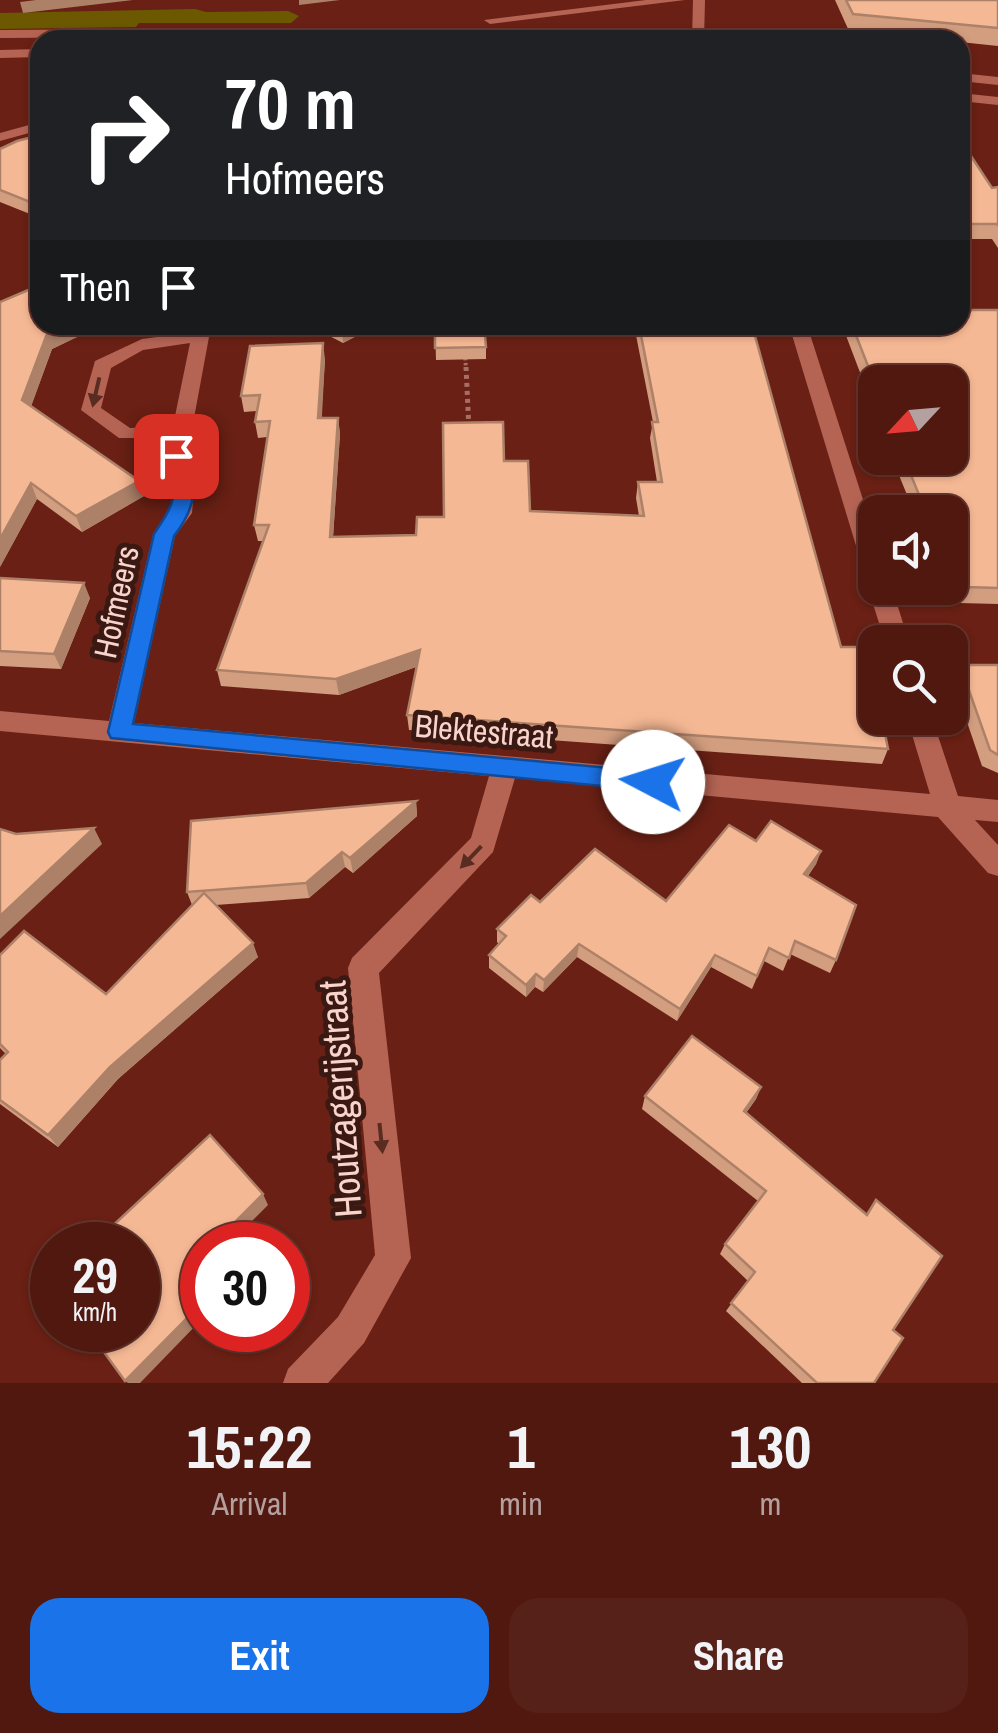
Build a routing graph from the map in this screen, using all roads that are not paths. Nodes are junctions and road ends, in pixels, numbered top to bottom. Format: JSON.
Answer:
{"nodes":[{"id":1,"x":680,"y":0,"type":"edge"},
{"id":2,"x":698,"y":0,"type":"edge"},
{"id":3,"x":490,"y":20,"type":"dead end"},
{"id":4,"x":698,"y":30,"type":"edge"},
{"id":5,"x":0,"y":34,"type":"edge"},
{"id":6,"x":30,"y":34,"type":"edge"},
{"id":7,"x":30,"y":53,"type":"edge"},
{"id":8,"x":0,"y":54,"type":"edge"},
{"id":9,"x":970,"y":79,"type":"edge"},
{"id":10,"x":998,"y":81,"type":"edge"},
{"id":11,"x":970,"y":97,"type":"edge"},
{"id":12,"x":998,"y":101,"type":"edge"},
{"id":13,"x":30,"y":129,"type":"edge"},
{"id":14,"x":0,"y":137,"type":"edge"},
{"id":15,"x":181,"y":335,"type":"edge"},
{"id":16,"x":203,"y":335,"type":"edge"},
{"id":17,"x":801,"y":335,"type":"edge"},
{"id":18,"x":182,"y":432,"type":"junction"},
{"id":19,"x":858,"y":517,"type":"edge"},
{"id":20,"x":0,"y":722,"type":"edge"},
{"id":21,"x":119,"y":732,"type":"junction"},
{"id":22,"x":925,"y":735,"type":"edge"},
{"id":23,"x":505,"y":768,"type":"junction"},
{"id":24,"x":948,"y":808,"type":"junction"},
{"id":25,"x":998,"y":811,"type":"edge"},
{"id":26,"x":998,"y":864,"type":"edge"},
{"id":27,"x":302,"y":1383,"type":"edge"}],
"edges":[{"from":1,"to":3,"type":"street"},
{"from":2,"to":4,"type":"street"},
{"from":5,"to":6,"type":"street"},
{"from":7,"to":8,"type":"street"},
{"from":9,"to":10,"type":"street"},
{"from":11,"to":12,"type":"street"},
{"from":13,"to":14,"type":"street"},
{"from":15,"to":18,"type":"street","name":"Hofmeers","one_way":true},
{"from":16,"to":18,"type":"street","name":"Hofmeers"},
{"from":17,"to":19,"type":"street"},
{"from":18,"to":21,"type":"street","name":"Hofmeers"},
{"from":20,"to":21,"type":"street","name":"Blektestraat"},
{"from":21,"to":23,"type":"street","name":"Blektestraat"},
{"from":22,"to":24,"type":"street"},
{"from":23,"to":24,"type":"street","name":"Blektestraat"},
{"from":23,"to":27,"type":"street","name":"Houtzagerijstraat","one_way":true},
{"from":24,"to":25,"type":"street","name":"Blektestraat"},
{"from":24,"to":26,"type":"street"}]}
